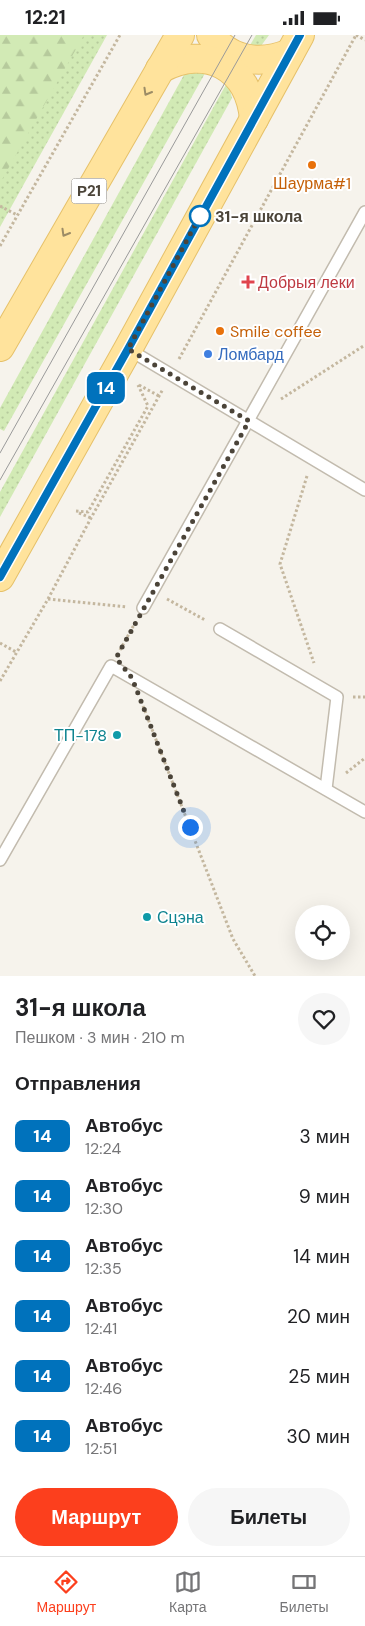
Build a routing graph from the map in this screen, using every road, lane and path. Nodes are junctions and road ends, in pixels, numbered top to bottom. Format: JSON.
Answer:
{"nodes":[{"id":1,"x":120,"y":35,"type":"edge"},
{"id":2,"x":180,"y":35,"type":"edge"},
{"id":3,"x":210,"y":35,"type":"edge"},
{"id":4,"x":356,"y":35,"type":"edge"},
{"id":5,"x":365,"y":40,"type":"edge"},
{"id":6,"x":295,"y":44,"type":"edge"},
{"id":7,"x":160,"y":69,"type":"junction"},
{"id":8,"x":254,"y":119,"type":"junction"},
{"id":9,"x":0,"y":207,"type":"edge"},
{"id":10,"x":365,"y":212,"type":"edge"},
{"id":11,"x":17,"y":215,"type":"junction"},
{"id":12,"x":0,"y":245,"type":"edge"},
{"id":13,"x":365,"y":345,"type":"edge"},
{"id":14,"x":0,"y":347,"type":"edge"},
{"id":15,"x":128,"y":349,"type":"junction"},
{"id":16,"x":171,"y":374,"type":"junction"},
{"id":17,"x":159,"y":396,"type":"junction"},
{"id":18,"x":280,"y":399,"type":"dead end"},
{"id":19,"x":249,"y":421,"type":"junction"},
{"id":20,"x":313,"y":459,"type":"junction"},
{"id":21,"x":365,"y":490,"type":"edge"},
{"id":22,"x":91,"y":518,"type":"junction"},
{"id":23,"x":0,"y":577,"type":"edge"},
{"id":24,"x":153,"y":591,"type":"junction"},
{"id":25,"x":48,"y":599,"type":"junction"},
{"id":26,"x":144,"y":608,"type":"junction"},
{"id":27,"x":220,"y":629,"type":"joint"},
{"id":28,"x":0,"y":643,"type":"edge"},
{"id":29,"x":16,"y":652,"type":"junction"},
{"id":30,"x":113,"y":662,"type":"junction"},
{"id":31,"x":132,"y":678,"type":"junction"},
{"id":32,"x":0,"y":681,"type":"edge"},
{"id":33,"x":323,"y":689,"type":"junction"},
{"id":34,"x":326,"y":789,"type":"junction"},
{"id":35,"x":365,"y":812,"type":"edge"},
{"id":36,"x":0,"y":860,"type":"edge"},
{"id":37,"x":255,"y":976,"type":"edge"}],
"edges":[{"from":1,"to":11,"type":"path"},
{"from":2,"to":7,"type":"main road","number":"Р21"},
{"from":3,"to":6,"type":"main road"},
{"from":4,"to":5,"type":"path"},
{"from":4,"to":16,"type":"path"},
{"from":6,"to":8,"type":"main road"},
{"from":7,"to":8,"type":"main road"},
{"from":7,"to":14,"type":"main road","number":"Р21","one_way":true},
{"from":8,"to":15,"type":"main road"},
{"from":9,"to":11,"type":"path"},
{"from":10,"to":19,"type":"lane"},
{"from":11,"to":12,"type":"path"},
{"from":13,"to":18,"type":"path"},
{"from":15,"to":16,"type":"lane"},
{"from":15,"to":23,"type":"main road"},
{"from":16,"to":17,"type":"path"},
{"from":16,"to":19,"type":"lane"},
{"from":17,"to":22,"type":"path"},
{"from":17,"to":22,"type":"path"},
{"from":19,"to":20,"type":"lane"},
{"from":19,"to":24,"type":"lane"},
{"from":20,"to":21,"type":"lane"},
{"from":20,"to":33,"type":"path"},
{"from":22,"to":25,"type":"path"},
{"from":24,"to":26,"type":"lane"},
{"from":24,"to":27,"type":"path"},
{"from":25,"to":26,"type":"path"},
{"from":25,"to":29,"type":"path"},
{"from":26,"to":30,"type":"path"},
{"from":27,"to":33,"type":"lane"},
{"from":28,"to":29,"type":"path"},
{"from":29,"to":32,"type":"path"},
{"from":30,"to":31,"type":"lane"},
{"from":30,"to":36,"type":"lane"},
{"from":31,"to":34,"type":"lane"},
{"from":31,"to":37,"type":"path"},
{"from":33,"to":34,"type":"lane"},
{"from":34,"to":35,"type":"lane"}]}
